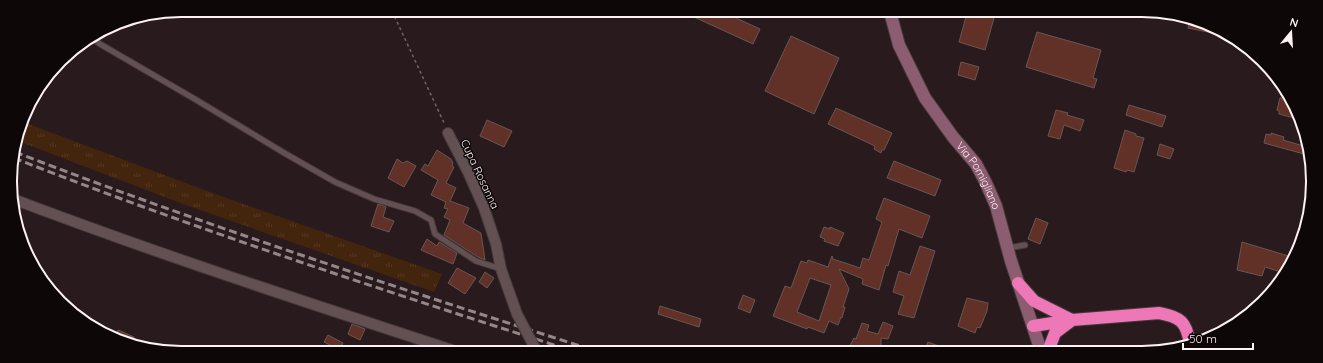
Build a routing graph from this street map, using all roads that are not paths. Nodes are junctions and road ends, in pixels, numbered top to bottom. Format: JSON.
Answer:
{"nodes":[{"id":1,"x":891,"y":17,"type":"edge"},
{"id":2,"x":96,"y":41,"type":"edge"},
{"id":3,"x":448,"y":132,"type":"road end"},
{"id":4,"x":18,"y":201,"type":"edge"},
{"id":5,"x":1025,"y":245,"type":"dead end"},
{"id":6,"x":1007,"y":248,"type":"junction"},
{"id":7,"x":501,"y":269,"type":"junction"},
{"id":8,"x":1018,"y":283,"type":"junction"},
{"id":9,"x":1072,"y":320,"type":"junction"},
{"id":10,"x":1033,"y":326,"type":"junction"},
{"id":11,"x":1189,"y":338,"type":"edge"},
{"id":12,"x":440,"y":346,"type":"edge"},
{"id":13,"x":534,"y":346,"type":"edge"},
{"id":14,"x":1039,"y":346,"type":"edge"},
{"id":15,"x":1050,"y":346,"type":"edge"}],
"edges":[{"from":1,"to":6,"type":"street","name":"Via Pomigliano"},
{"from":2,"to":7,"type":"lane"},
{"from":3,"to":7,"type":"street","name":"Cupa Rosanna"},
{"from":4,"to":12,"type":"street"},
{"from":5,"to":6,"type":"lane"},
{"from":6,"to":8,"type":"street","name":"Via Pomigliano"},
{"from":7,"to":13,"type":"street","name":"Cupa Rosanna","bridge":true},
{"from":8,"to":9,"type":"highway"},
{"from":8,"to":10,"type":"street","name":"Via Pomigliano"},
{"from":9,"to":10,"type":"highway"},
{"from":9,"to":11,"type":"highway"},
{"from":9,"to":15,"type":"highway"},
{"from":10,"to":14,"type":"street","name":"Via Pomigliano"}]}
